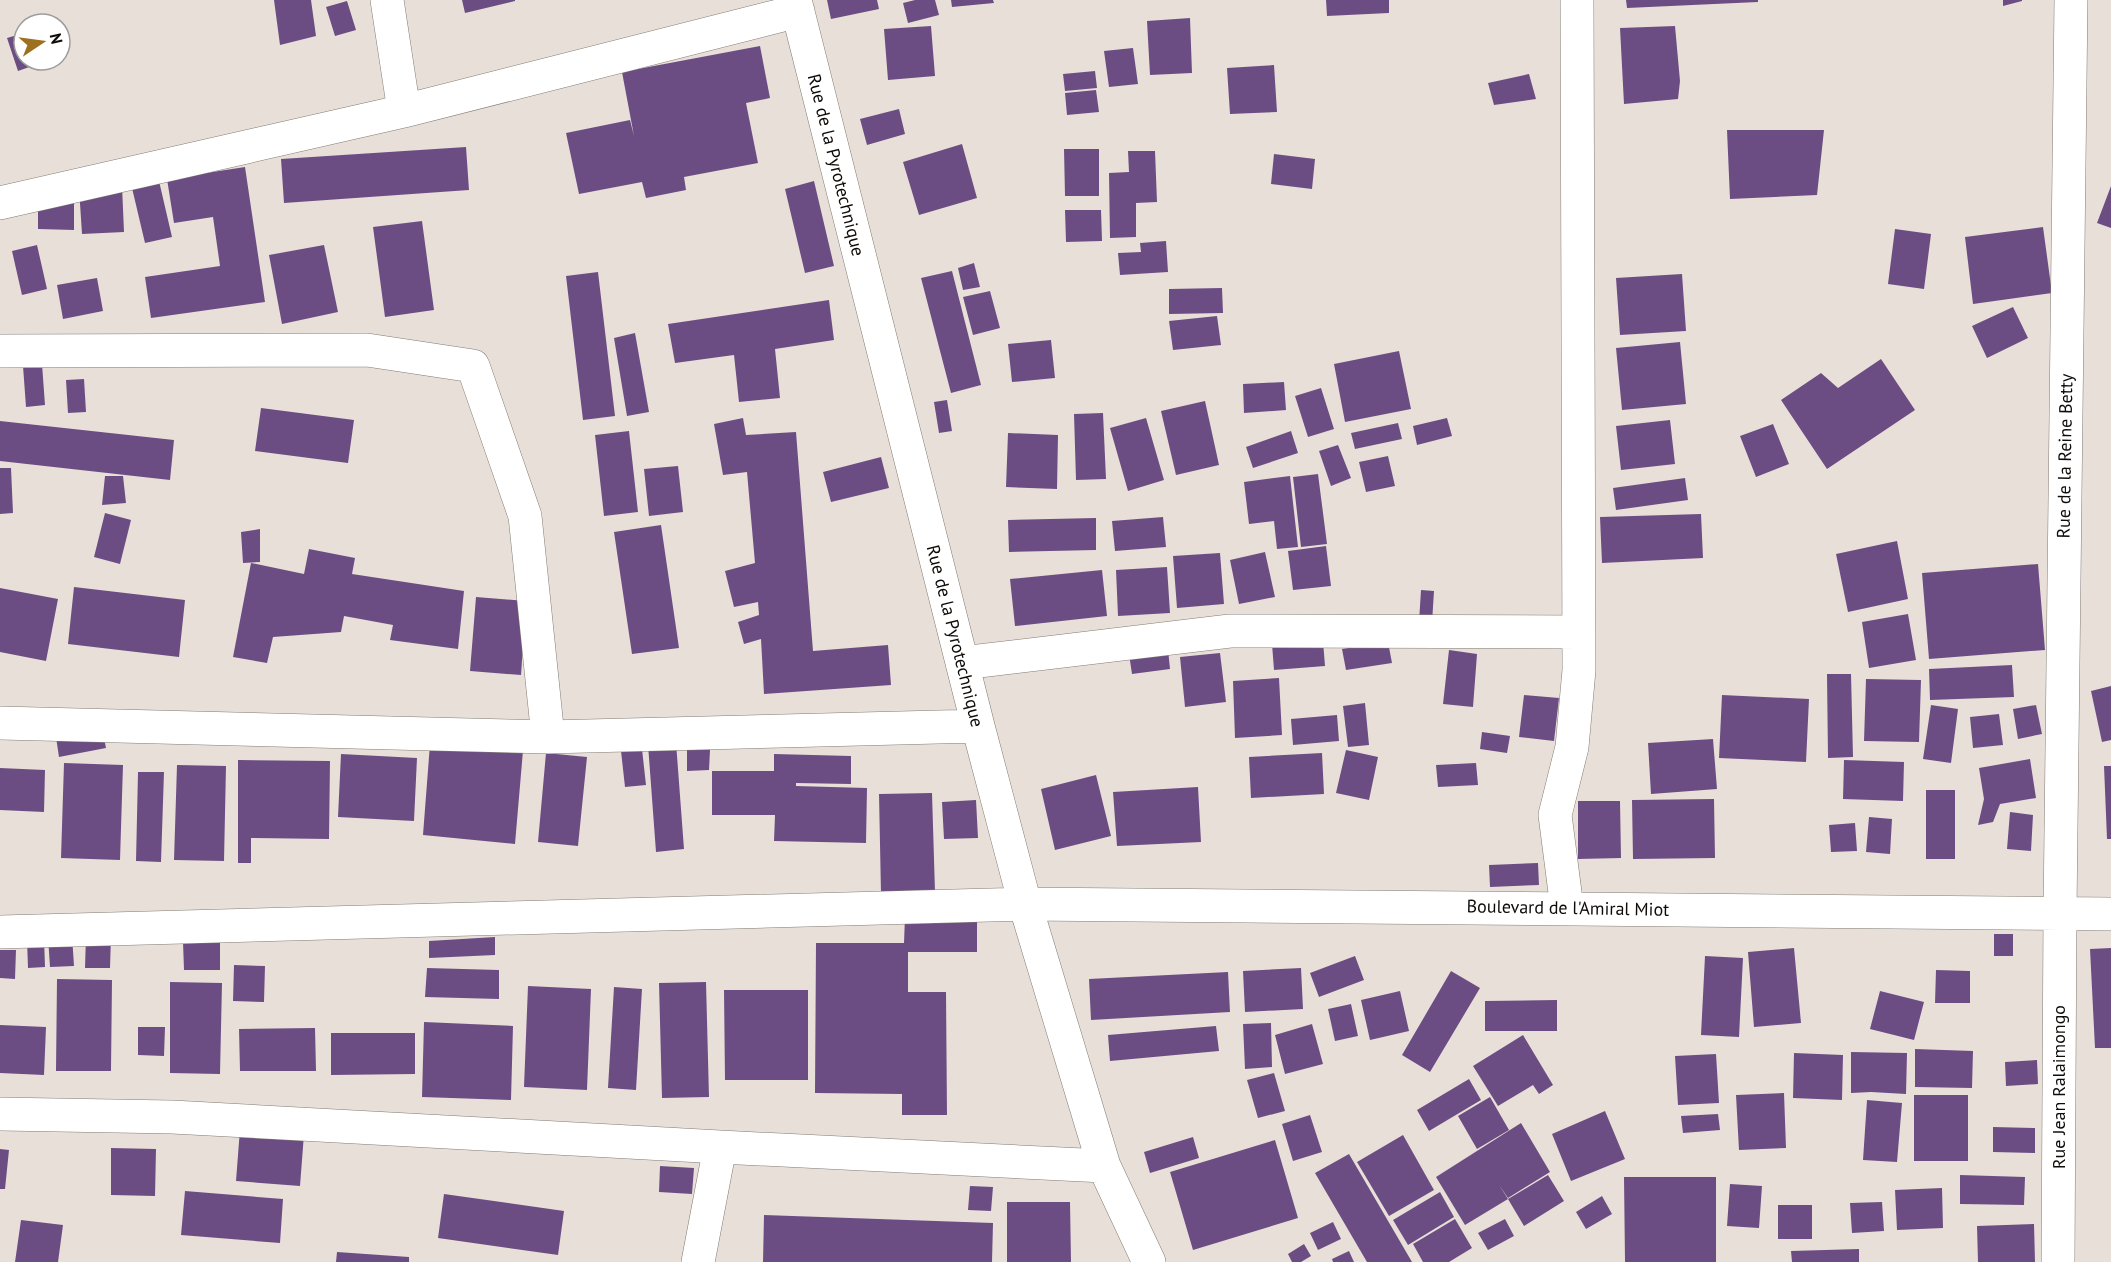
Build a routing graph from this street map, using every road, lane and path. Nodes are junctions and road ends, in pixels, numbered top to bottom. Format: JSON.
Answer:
{"nodes":[{"id":1,"x":387,"y":0,"type":"edge"},
{"id":2,"x":1577,"y":0,"type":"edge"},
{"id":3,"x":2071,"y":0,"type":"edge"},
{"id":4,"x":796,"y":5,"type":"edge"},
{"id":5,"x":404,"y":111,"type":"junction"},
{"id":6,"x":0,"y":203,"type":"edge"},
{"id":7,"x":0,"y":351,"type":"edge"},
{"id":8,"x":1579,"y":632,"type":"junction"},
{"id":9,"x":962,"y":663,"type":"junction"},
{"id":10,"x":0,"y":723,"type":"edge"},
{"id":11,"x":978,"y":726,"type":"junction"},
{"id":12,"x":548,"y":737,"type":"junction"},
{"id":13,"x":1025,"y":904,"type":"junction"},
{"id":14,"x":1567,"y":908,"type":"junction"},
{"id":15,"x":2060,"y":913,"type":"junction"},
{"id":16,"x":2111,"y":914,"type":"edge"},
{"id":17,"x":0,"y":932,"type":"edge"},
{"id":18,"x":0,"y":1114,"type":"edge"},
{"id":19,"x":720,"y":1147,"type":"junction"},
{"id":20,"x":1104,"y":1166,"type":"junction"},
{"id":21,"x":698,"y":1262,"type":"edge"},
{"id":22,"x":1149,"y":1262,"type":"edge"},
{"id":23,"x":2058,"y":1262,"type":"edge"}],
"edges":[{"from":1,"to":5,"type":"street"},
{"from":2,"to":8,"type":"street"},
{"from":3,"to":15,"type":"street","name":"Rue de la Reine Betty"},
{"from":4,"to":5,"type":"street"},
{"from":4,"to":9,"type":"street","name":"Rue de la Pyrotechnique"},
{"from":5,"to":6,"type":"street"},
{"from":7,"to":12,"type":"street"},
{"from":8,"to":9,"type":"street"},
{"from":8,"to":14,"type":"street"},
{"from":9,"to":11,"type":"street","name":"Rue de la Pyrotechnique"},
{"from":10,"to":12,"type":"street"},
{"from":11,"to":12,"type":"street"},
{"from":11,"to":13,"type":"street","name":"Rue de la Pyrotechnique"},
{"from":13,"to":14,"type":"street","name":"Boulevard de l'Amiral Miot"},
{"from":13,"to":17,"type":"street","name":"Boulevard de l'Amiral Miot"},
{"from":13,"to":20,"type":"street","name":"Rue de la Pyrotechnique"},
{"from":14,"to":15,"type":"street","name":"Boulevard de l'Amiral Miot"},
{"from":15,"to":16,"type":"street","name":"Boulevard de l'Amiral Miot"},
{"from":15,"to":23,"type":"street","name":"Rue Jean Ralaimongo"},
{"from":18,"to":19,"type":"street"},
{"from":19,"to":20,"type":"street"},
{"from":19,"to":21,"type":"street"},
{"from":20,"to":22,"type":"street","name":"Rue de la Pyrotechnique"}]}
